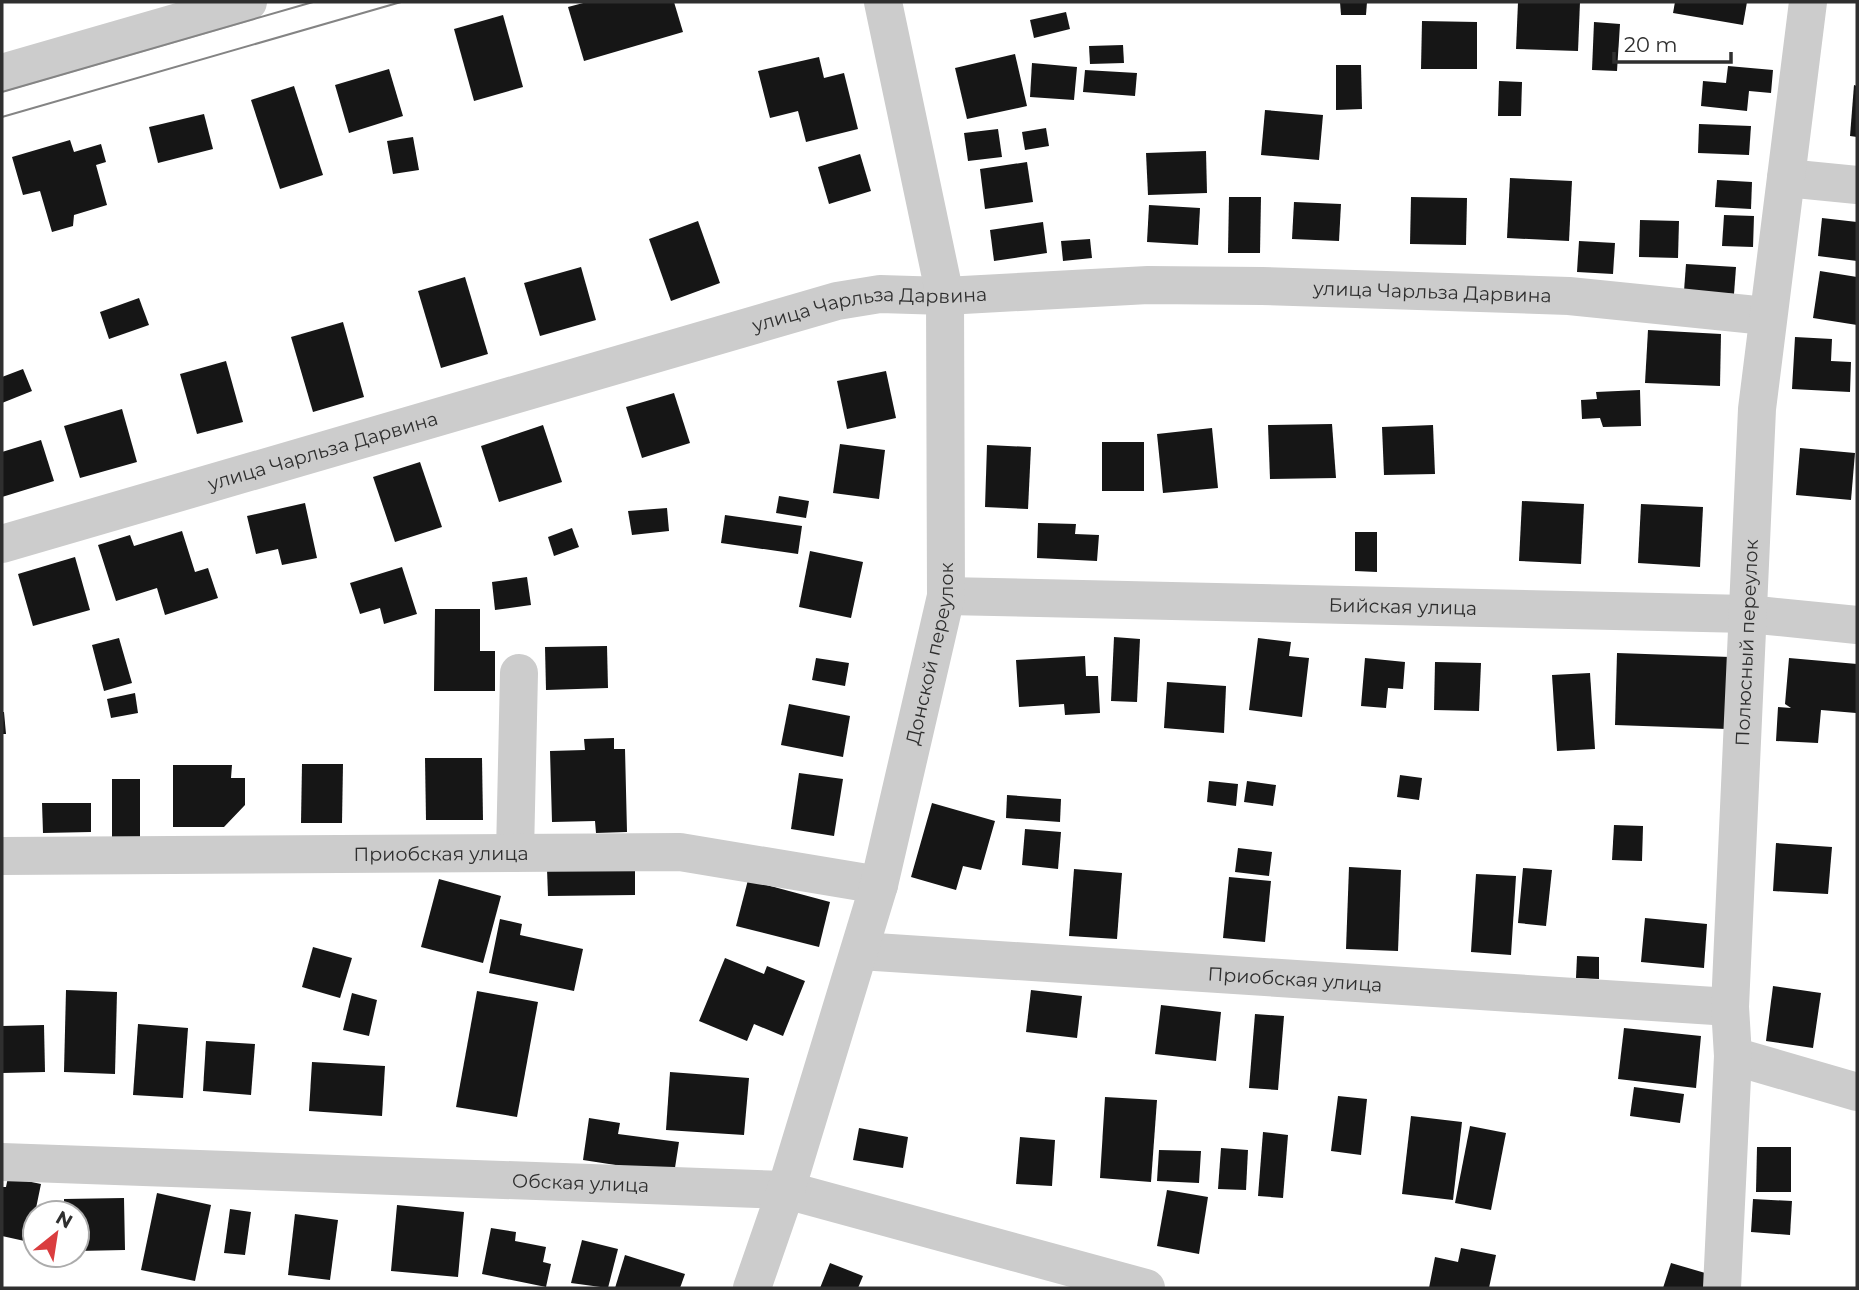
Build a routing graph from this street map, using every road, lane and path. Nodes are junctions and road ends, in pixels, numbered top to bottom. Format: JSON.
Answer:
{"nodes":[{"id":1,"x":248,"y":2,"type":"edge"},
{"id":2,"x":883,"y":2,"type":"edge"},
{"id":3,"x":1808,"y":2,"type":"edge"},
{"id":4,"x":2,"y":73,"type":"edge"},
{"id":5,"x":1786,"y":177,"type":"junction"},
{"id":6,"x":1857,"y":185,"type":"edge"},
{"id":7,"x":945,"y":296,"type":"junction"},
{"id":8,"x":1766,"y":316,"type":"junction"},
{"id":9,"x":2,"y":544,"type":"edge"},
{"id":10,"x":946,"y":596,"type":"junction"},
{"id":11,"x":1748,"y":614,"type":"junction"},
{"id":12,"x":1857,"y":625,"type":"edge"},
{"id":13,"x":519,"y":673,"type":"dead end"},
{"id":14,"x":515,"y":853,"type":"junction"},
{"id":15,"x":2,"y":856,"type":"edge"},
{"id":16,"x":879,"y":884,"type":"junction"},
{"id":17,"x":860,"y":951,"type":"junction"},
{"id":18,"x":1730,"y":1007,"type":"junction"},
{"id":19,"x":1733,"y":1056,"type":"junction"},
{"id":20,"x":1857,"y":1092,"type":"edge"},
{"id":21,"x":2,"y":1162,"type":"edge"},
{"id":22,"x":786,"y":1190,"type":"junction"},
{"id":23,"x":752,"y":1288,"type":"edge"},
{"id":24,"x":1146,"y":1288,"type":"edge"},
{"id":25,"x":1723,"y":1288,"type":"edge"}],
"edges":[{"from":1,"to":4,"type":"street"},
{"from":2,"to":7,"type":"street","name":"Донской переулок"},
{"from":3,"to":5,"type":"street","name":"Полюсный переулок"},
{"from":5,"to":6,"type":"street"},
{"from":5,"to":8,"type":"street","name":"Полюсный переулок"},
{"from":7,"to":8,"type":"street","name":"улица Чарльза Дарвина"},
{"from":7,"to":9,"type":"street","name":"улица Чарльза Дарвина"},
{"from":7,"to":10,"type":"street","name":"Донской переулок"},
{"from":8,"to":11,"type":"street","name":"Полюсный переулок"},
{"from":10,"to":11,"type":"street","name":"Бийская улица"},
{"from":10,"to":16,"type":"street","name":"Донской переулок"},
{"from":11,"to":12,"type":"street","name":"Бийская улица"},
{"from":11,"to":18,"type":"street","name":"Полюсный переулок"},
{"from":13,"to":14,"type":"street"},
{"from":14,"to":15,"type":"street","name":"Приобская улица"},
{"from":14,"to":16,"type":"street","name":"Приобская улица"},
{"from":16,"to":17,"type":"street","name":"Донской переулок"},
{"from":17,"to":18,"type":"street","name":"Приобская улица"},
{"from":17,"to":22,"type":"street","name":"Донской переулок"},
{"from":18,"to":19,"type":"street","name":"Полюсный переулок"},
{"from":19,"to":20,"type":"street"},
{"from":19,"to":25,"type":"street","name":"Полюсный переулок"},
{"from":21,"to":22,"type":"street","name":"Обская улица"},
{"from":22,"to":23,"type":"street","name":"Донской переулок"},
{"from":22,"to":24,"type":"street","name":"Обская улица"}]}
